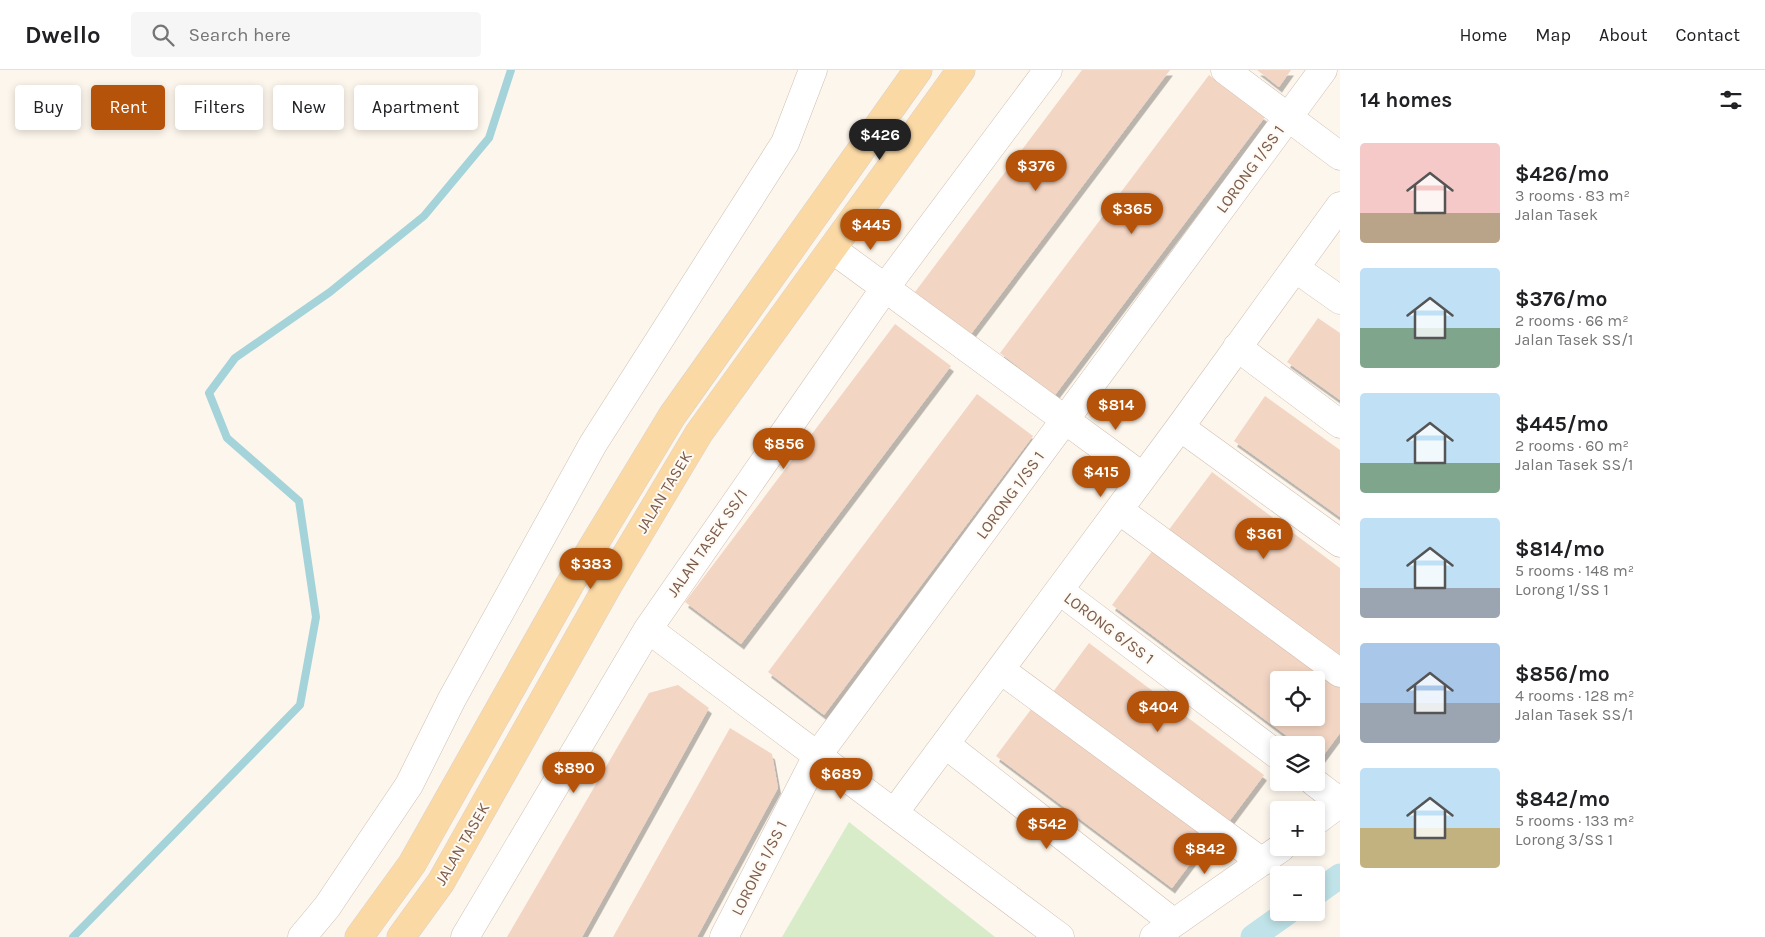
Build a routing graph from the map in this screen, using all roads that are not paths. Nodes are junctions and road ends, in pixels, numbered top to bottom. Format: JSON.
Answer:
{"nodes":[{"id":1,"x":813,"y":70,"type":"edge"},
{"id":2,"x":918,"y":70,"type":"edge"},
{"id":3,"x":961,"y":70,"type":"edge"},
{"id":4,"x":1048,"y":70,"type":"edge"},
{"id":5,"x":1225,"y":70,"type":"edge"},
{"id":6,"x":1323,"y":70,"type":"edge"},
{"id":7,"x":1288,"y":117,"type":"junction"},
{"id":8,"x":1340,"y":156,"type":"edge"},
{"id":9,"x":1340,"y":206,"type":"edge"},
{"id":10,"x":832,"y":248,"type":"junction"},
{"id":11,"x":1295,"y":268,"type":"junction"},
{"id":12,"x":885,"y":288,"type":"junction"},
{"id":13,"x":1340,"y":300,"type":"edge"},
{"id":14,"x":1237,"y":347,"type":"junction"},
{"id":15,"x":1065,"y":420,"type":"junction"},
{"id":16,"x":1340,"y":424,"type":"edge"},
{"id":17,"x":1180,"y":427,"type":"junction"},
{"id":18,"x":1142,"y":477,"type":"junction"},
{"id":19,"x":1119,"y":510,"type":"junction"},
{"id":20,"x":1340,"y":543,"type":"edge"},
{"id":21,"x":1060,"y":591,"type":"junction"},
{"id":22,"x":648,"y":629,"type":"junction"},
{"id":23,"x":1001,"y":670,"type":"junction"},
{"id":24,"x":1340,"y":672,"type":"edge"},
{"id":25,"x":945,"y":744,"type":"junction"},
{"id":26,"x":1270,"y":749,"type":"edge"},
{"id":27,"x":817,"y":756,"type":"junction"},
{"id":28,"x":1325,"y":791,"type":"edge"},
{"id":29,"x":1340,"y":803,"type":"edge"},
{"id":30,"x":894,"y":813,"type":"junction"},
{"id":31,"x":1325,"y":814,"type":"edge"},
{"id":32,"x":1270,"y":854,"type":"edge"},
{"id":33,"x":1270,"y":856,"type":"edge"},
{"id":34,"x":1164,"y":930,"type":"edge"},
{"id":35,"x":302,"y":937,"type":"edge"},
{"id":36,"x":359,"y":937,"type":"edge"},
{"id":37,"x":401,"y":937,"type":"edge"},
{"id":38,"x":465,"y":937,"type":"edge"},
{"id":39,"x":724,"y":937,"type":"edge"},
{"id":40,"x":1060,"y":937,"type":"edge"}],
"edges":[{"from":1,"to":35,"type":"street"},
{"from":2,"to":36,"type":"main road","name":"JALAN TASEK"},
{"from":3,"to":10,"type":"main road","name":"JALAN TASEK"},
{"from":4,"to":12,"type":"street","name":"JALAN TASEK SS/1"},
{"from":5,"to":7,"type":"street"},
{"from":6,"to":7,"type":"street","name":"LORONG 1/SS 1"},
{"from":7,"to":8,"type":"street"},
{"from":7,"to":15,"type":"street","name":"LORONG 1/SS 1"},
{"from":9,"to":11,"type":"street"},
{"from":10,"to":12,"type":"street"},
{"from":10,"to":37,"type":"main road","name":"JALAN TASEK"},
{"from":11,"to":13,"type":"street"},
{"from":11,"to":14,"type":"street"},
{"from":12,"to":15,"type":"street"},
{"from":12,"to":22,"type":"street","name":"JALAN TASEK SS/1"},
{"from":14,"to":16,"type":"street"},
{"from":14,"to":17,"type":"street"},
{"from":15,"to":18,"type":"street"},
{"from":15,"to":27,"type":"street","name":"LORONG 1/SS 1"},
{"from":17,"to":18,"type":"street"},
{"from":17,"to":20,"type":"street"},
{"from":18,"to":19,"type":"street"},
{"from":19,"to":21,"type":"street"},
{"from":19,"to":24,"type":"street"},
{"from":21,"to":23,"type":"street"},
{"from":21,"to":26,"type":"street","name":"LORONG 6/SS 1"},
{"from":22,"to":27,"type":"street"},
{"from":22,"to":38,"type":"street","name":"JALAN TASEK SS/1"},
{"from":23,"to":25,"type":"street"},
{"from":23,"to":32,"type":"street"},
{"from":25,"to":30,"type":"street"},
{"from":25,"to":34,"type":"street"},
{"from":27,"to":30,"type":"street"},
{"from":27,"to":39,"type":"street","name":"LORONG 1/SS 1"},
{"from":28,"to":29,"type":"street"},
{"from":29,"to":31,"type":"street"},
{"from":30,"to":40,"type":"street"},
{"from":33,"to":34,"type":"street"}]}
